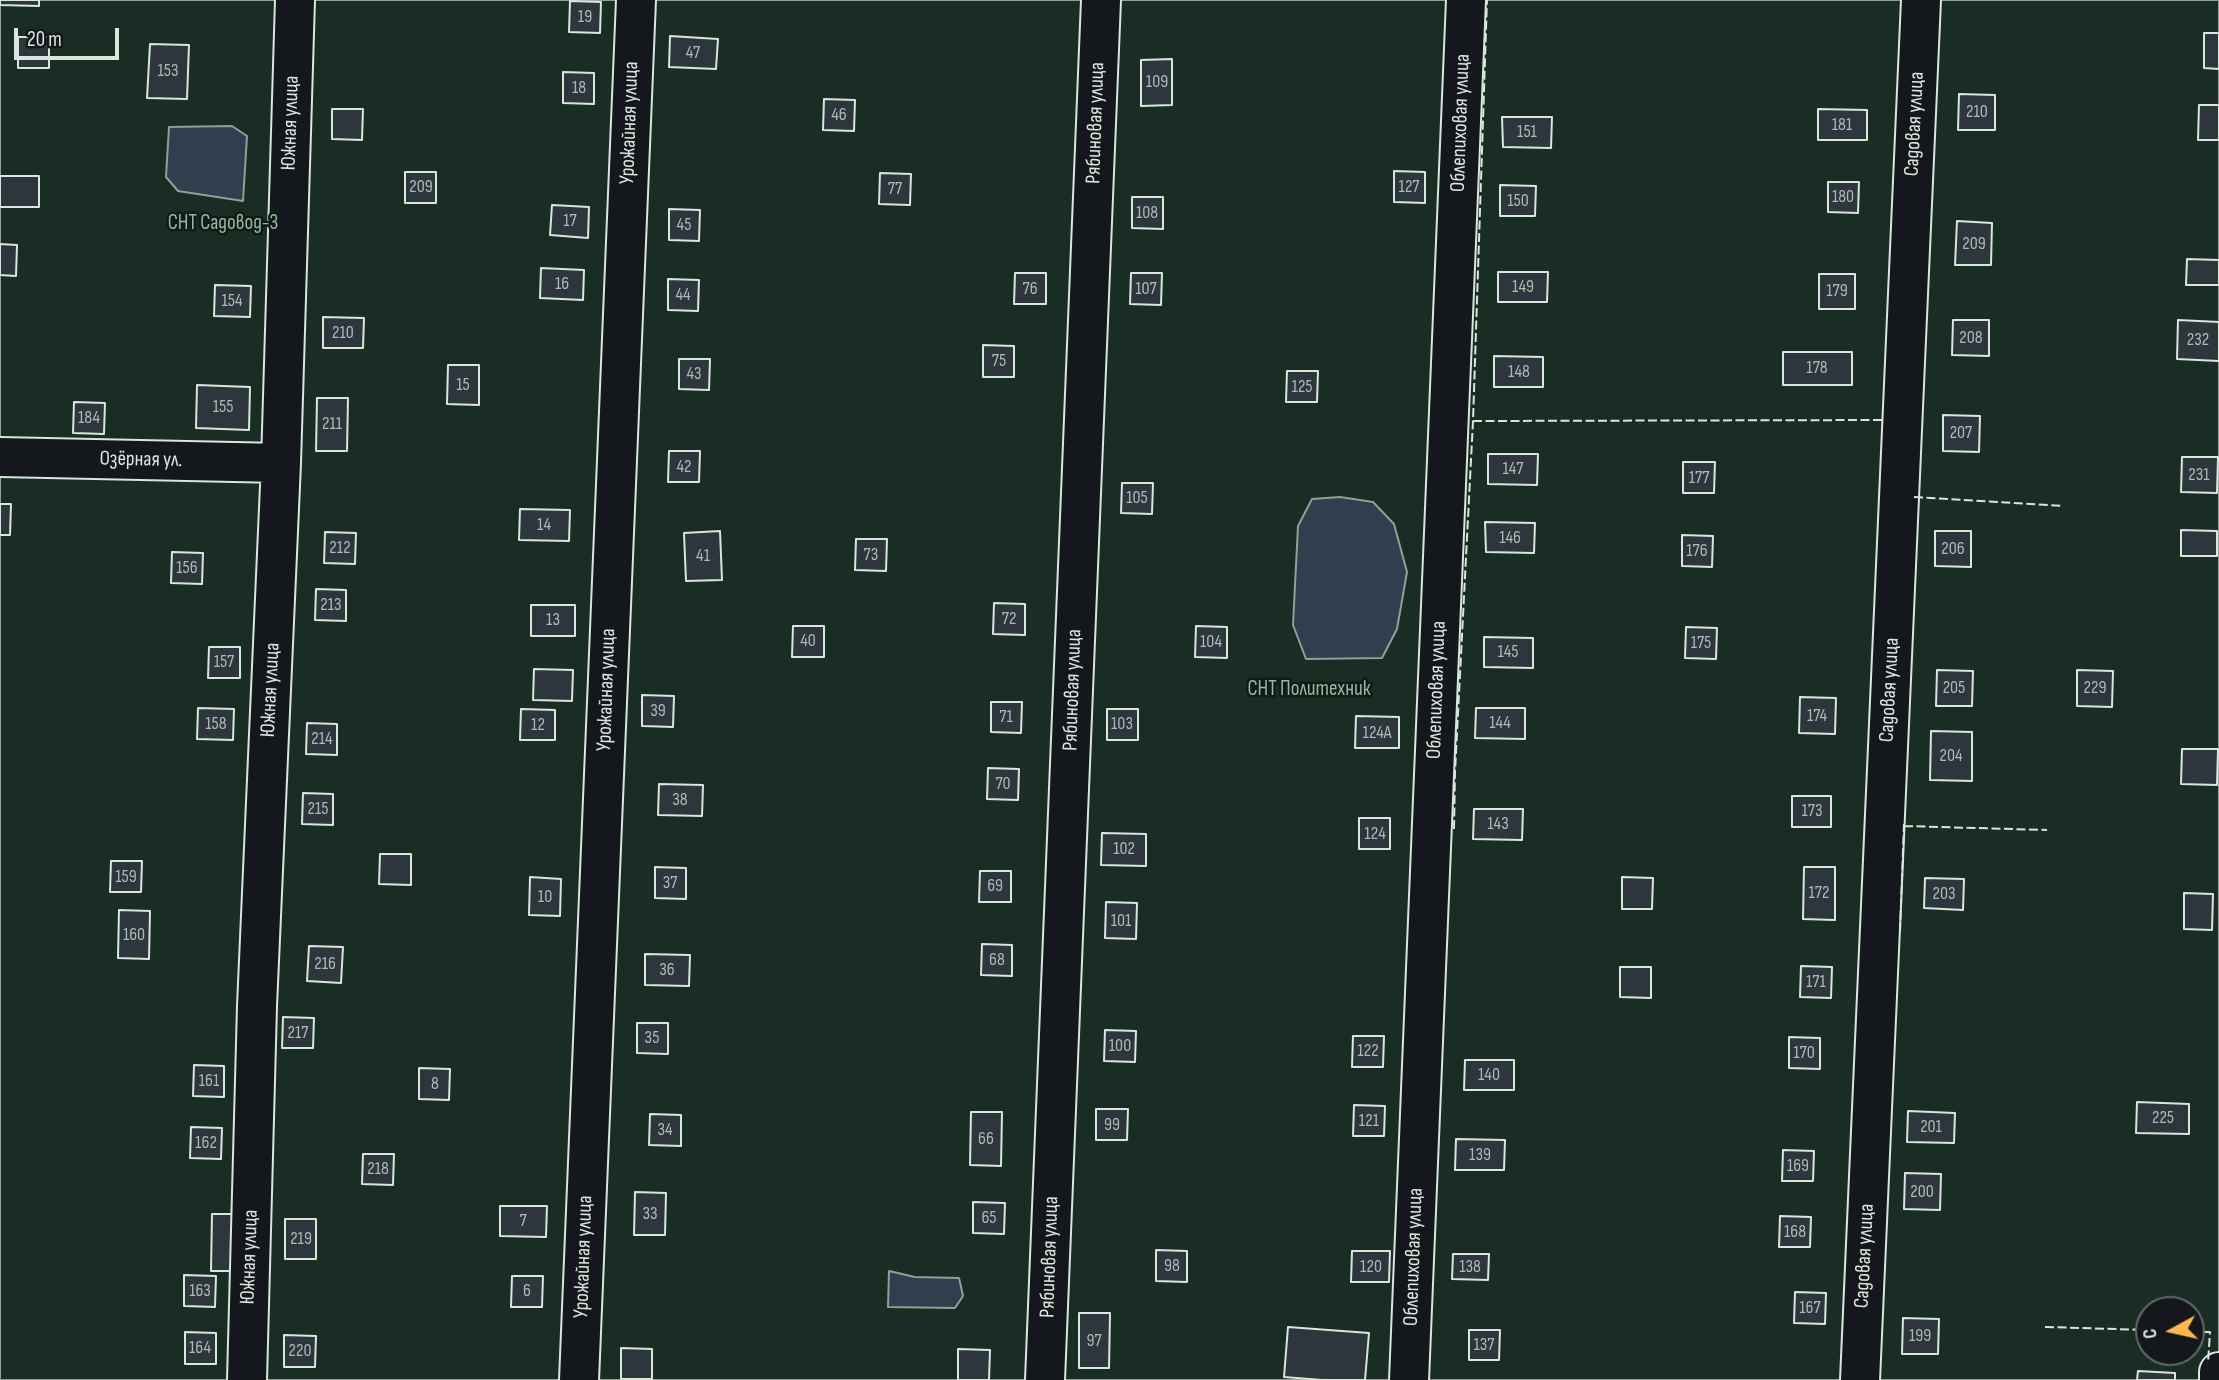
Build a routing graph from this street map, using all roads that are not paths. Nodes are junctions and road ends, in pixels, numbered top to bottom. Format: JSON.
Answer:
{"nodes":[{"id":1,"x":295,"y":0,"type":"edge"},
{"id":2,"x":636,"y":0,"type":"edge"},
{"id":3,"x":1101,"y":0,"type":"edge"},
{"id":4,"x":1466,"y":0,"type":"edge"},
{"id":5,"x":1921,"y":0,"type":"edge"},
{"id":6,"x":0,"y":457,"type":"edge"},
{"id":7,"x":281,"y":463,"type":"junction"},
{"id":8,"x":2219,"y":1373,"type":"edge"},
{"id":9,"x":247,"y":1380,"type":"edge"},
{"id":10,"x":579,"y":1380,"type":"edge"},
{"id":11,"x":1045,"y":1380,"type":"edge"},
{"id":12,"x":1409,"y":1380,"type":"edge"},
{"id":13,"x":1860,"y":1380,"type":"edge"},
{"id":14,"x":2219,"y":1380,"type":"edge"}],
"edges":[{"from":1,"to":7,"type":"lane","name":"Южная улица"},
{"from":2,"to":10,"type":"lane","name":"Урожайная улица"},
{"from":3,"to":11,"type":"lane","name":"Рябиновая улица"},
{"from":4,"to":12,"type":"lane","name":"Облепиховая улица"},
{"from":5,"to":13,"type":"lane","name":"Садовая улица"},
{"from":6,"to":7,"type":"lane","name":"Озёрная ул."},
{"from":7,"to":9,"type":"lane","name":"Южная улица"},
{"from":8,"to":14,"type":"lane"}]}
